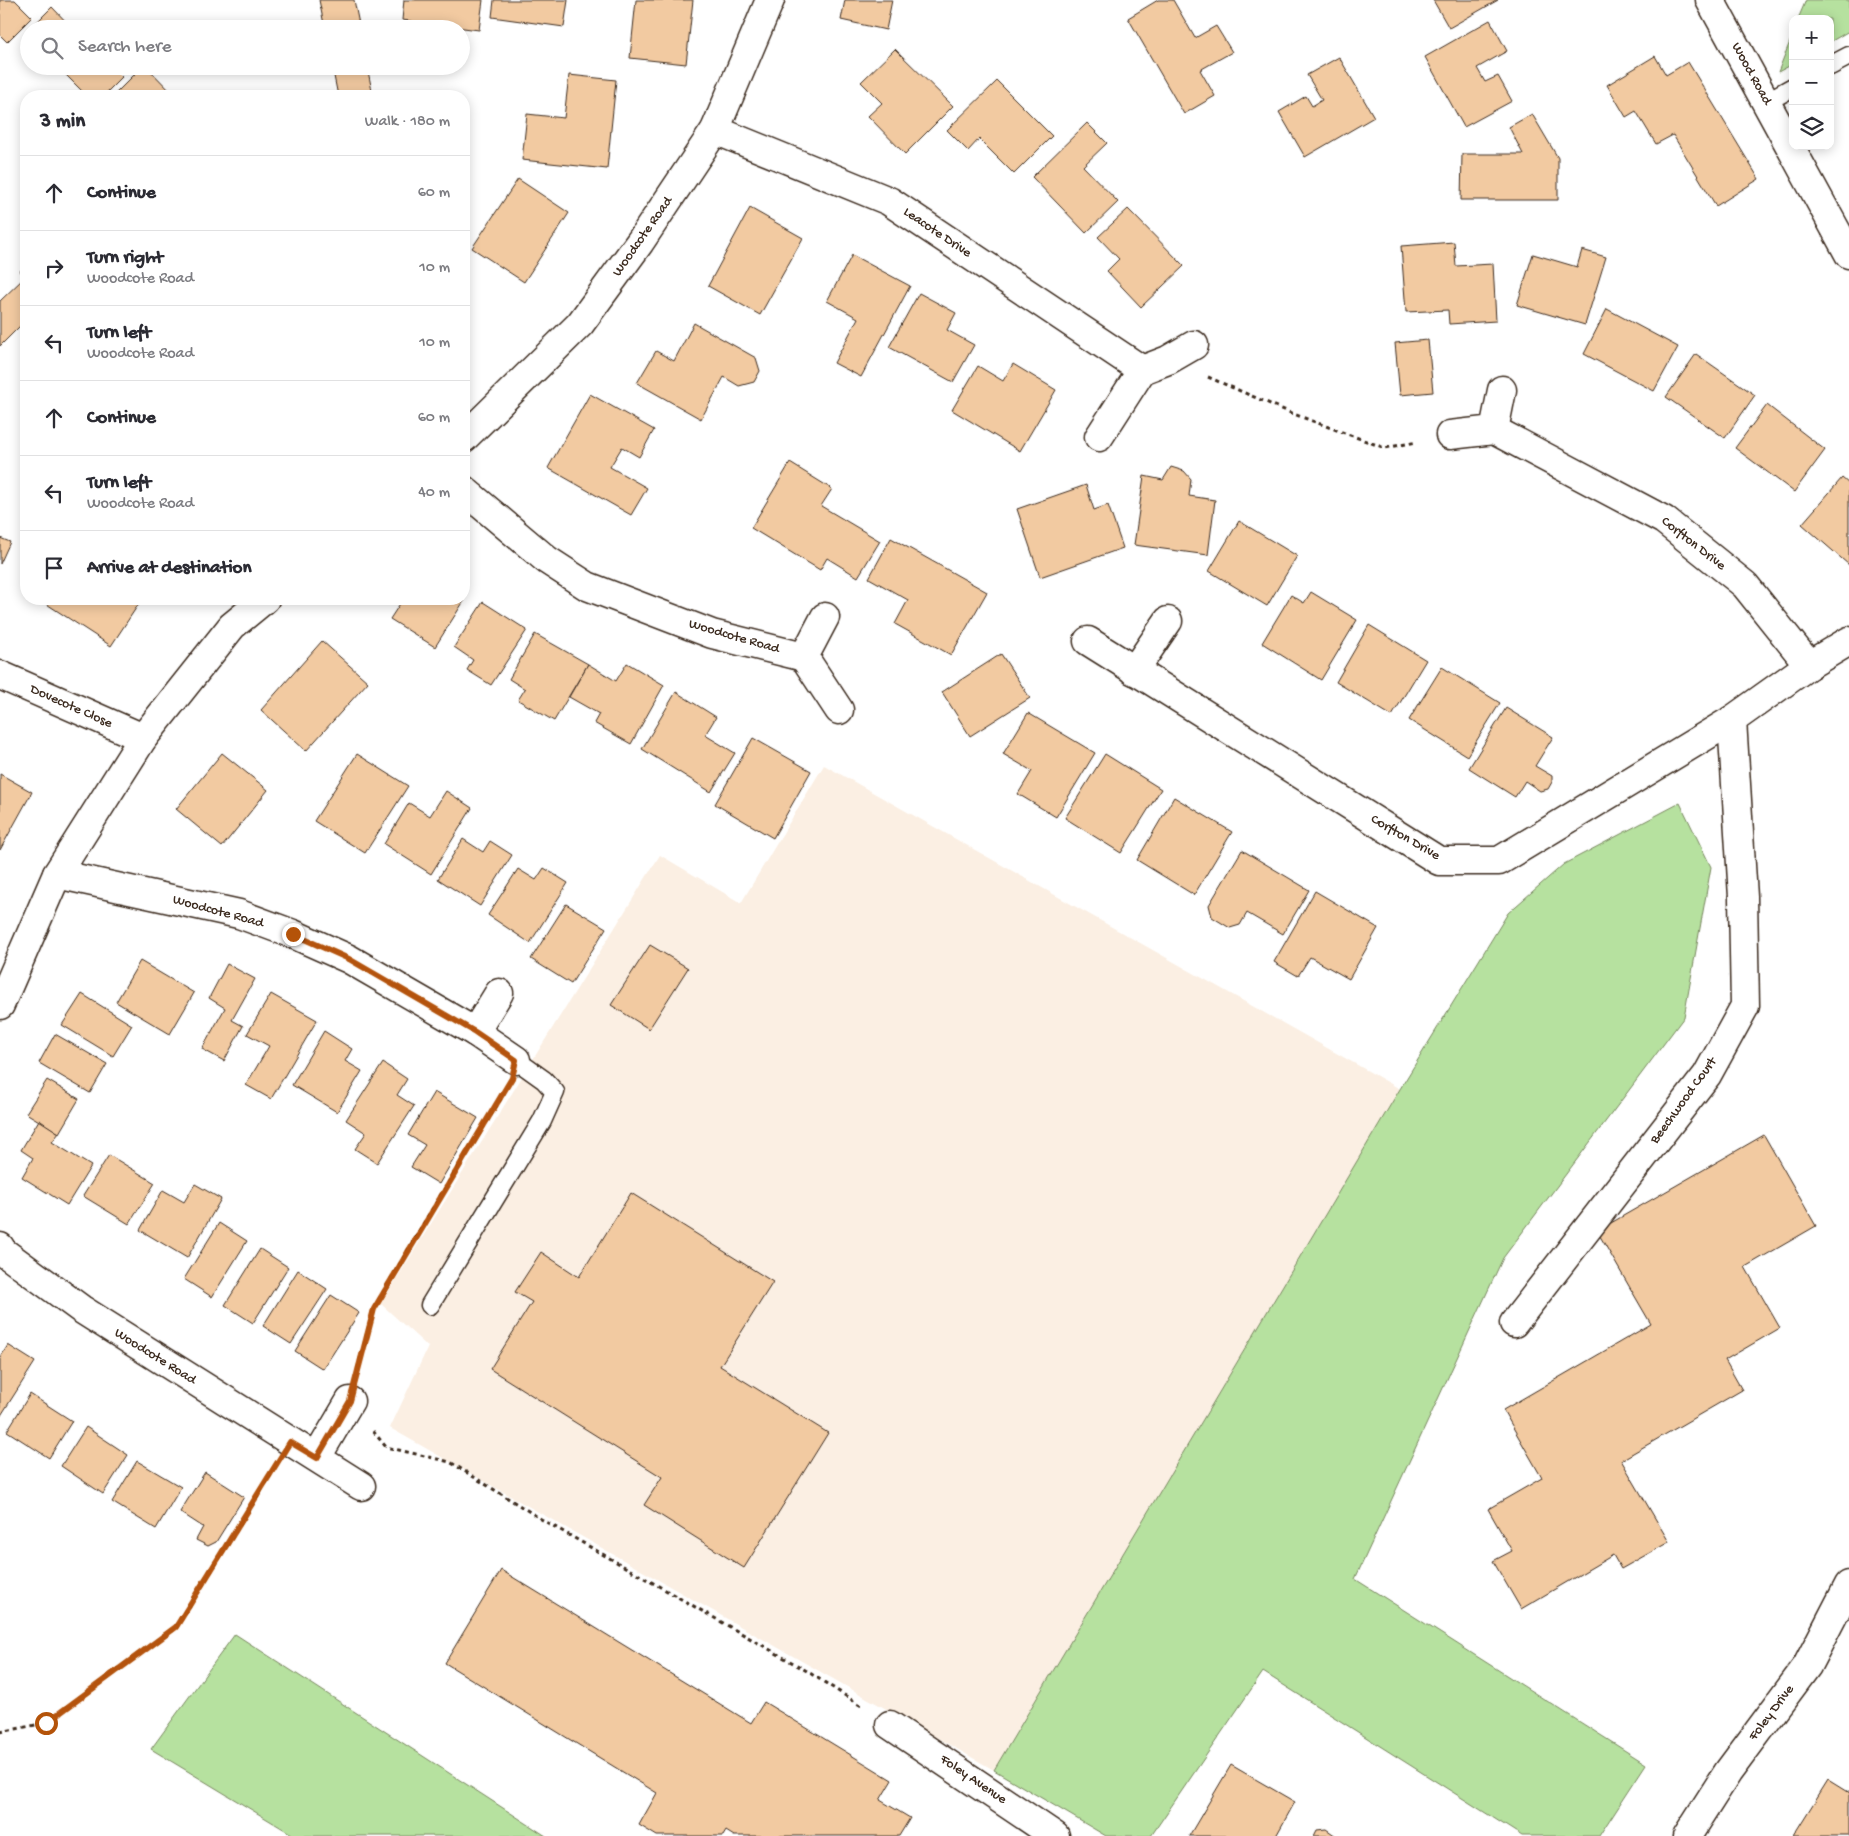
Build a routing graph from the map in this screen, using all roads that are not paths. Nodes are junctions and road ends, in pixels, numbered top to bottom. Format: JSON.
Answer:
{"nodes":[{"id":1,"x":770,"y":0,"type":"edge"},
{"id":2,"x":1710,"y":0,"type":"edge"},
{"id":3,"x":1849,"y":56,"type":"edge"},
{"id":4,"x":1834,"y":64,"type":"edge"},
{"id":5,"x":1789,"y":89,"type":"edge"},
{"id":6,"x":1766,"y":102,"type":"junction"},
{"id":7,"x":715,"y":130,"type":"junction"},
{"id":8,"x":1849,"y":254,"type":"edge"},
{"id":9,"x":1194,"y":345,"type":"dead end"},
{"id":10,"x":1142,"y":370,"type":"junction"},
{"id":11,"x":1502,"y":390,"type":"dead end"},
{"id":12,"x":1494,"y":430,"type":"junction"},
{"id":13,"x":470,"y":432,"type":"edge"},
{"id":14,"x":1450,"y":435,"type":"road end"},
{"id":15,"x":1098,"y":437,"type":"dead end"},
{"id":16,"x":470,"y":495,"type":"edge"},
{"id":17,"x":258,"y":605,"type":"edge"},
{"id":18,"x":825,"y":617,"type":"dead end"},
{"id":19,"x":1168,"y":621,"type":"dead end"},
{"id":20,"x":1088,"y":641,"type":"dead end"},
{"id":21,"x":1849,"y":641,"type":"edge"},
{"id":22,"x":804,"y":657,"type":"junction"},
{"id":23,"x":1809,"y":665,"type":"junction"},
{"id":24,"x":1134,"y":671,"type":"junction"},
{"id":25,"x":0,"y":675,"type":"edge"},
{"id":26,"x":839,"y":710,"type":"dead end"},
{"id":27,"x":1732,"y":720,"type":"junction"},
{"id":28,"x":143,"y":738,"type":"junction"},
{"id":29,"x":57,"y":874,"type":"junction"},
{"id":30,"x":499,"y":993,"type":"dead end"},
{"id":31,"x":0,"y":1005,"type":"edge"},
{"id":32,"x":475,"y":1032,"type":"junction"},
{"id":33,"x":516,"y":1060,"type":"joint"},
{"id":34,"x":0,"y":1247,"type":"edge"},
{"id":35,"x":430,"y":1305,"type":"dead end"},
{"id":36,"x":1514,"y":1323,"type":"dead end"},
{"id":37,"x":350,"y":1401,"type":"road end"},
{"id":38,"x":317,"y":1458,"type":"junction"},
{"id":39,"x":361,"y":1486,"type":"dead end"},
{"id":40,"x":1849,"y":1585,"type":"edge"},
{"id":41,"x":890,"y":1725,"type":"road end"},
{"id":42,"x":1056,"y":1836,"type":"edge"},
{"id":43,"x":1687,"y":1836,"type":"edge"}],
"edges":[{"from":1,"to":7,"type":"street","name":"Woodcote Road"},
{"from":2,"to":6,"type":"street","name":"Wood Road"},
{"from":3,"to":4,"type":"lane"},
{"from":5,"to":6,"type":"lane"},
{"from":6,"to":8,"type":"street","name":"Wood Road"},
{"from":7,"to":10,"type":"street","name":"Leacote Drive"},
{"from":7,"to":13,"type":"street","name":"Woodcote Road"},
{"from":9,"to":10,"type":"street"},
{"from":10,"to":15,"type":"street"},
{"from":11,"to":12,"type":"street"},
{"from":12,"to":14,"type":"street"},
{"from":12,"to":23,"type":"street","name":"Corfton Drive"},
{"from":16,"to":22,"type":"street","name":"Woodcote Road"},
{"from":17,"to":28,"type":"street"},
{"from":18,"to":22,"type":"street"},
{"from":19,"to":24,"type":"street"},
{"from":20,"to":24,"type":"street","name":"Corfton Drive"},
{"from":21,"to":23,"type":"street","name":"Corfton Drive"},
{"from":22,"to":26,"type":"street"},
{"from":23,"to":27,"type":"street","name":"Corfton Drive"},
{"from":24,"to":27,"type":"street","name":"Corfton Drive"},
{"from":25,"to":28,"type":"street","name":"Dovecote Close"},
{"from":27,"to":36,"type":"street","name":"Beechwood Court"},
{"from":28,"to":29,"type":"street"},
{"from":29,"to":31,"type":"street"},
{"from":29,"to":32,"type":"street","name":"Woodcote Road"},
{"from":30,"to":32,"type":"street"},
{"from":32,"to":33,"type":"street","name":"Woodcote Road"},
{"from":33,"to":35,"type":"lane"},
{"from":34,"to":38,"type":"street","name":"Woodcote Road"},
{"from":37,"to":38,"type":"street"},
{"from":38,"to":39,"type":"street","name":"Woodcote Road"},
{"from":40,"to":43,"type":"street","name":"Foley Drive"},
{"from":41,"to":42,"type":"street","name":"Foley Avenue"}]}
